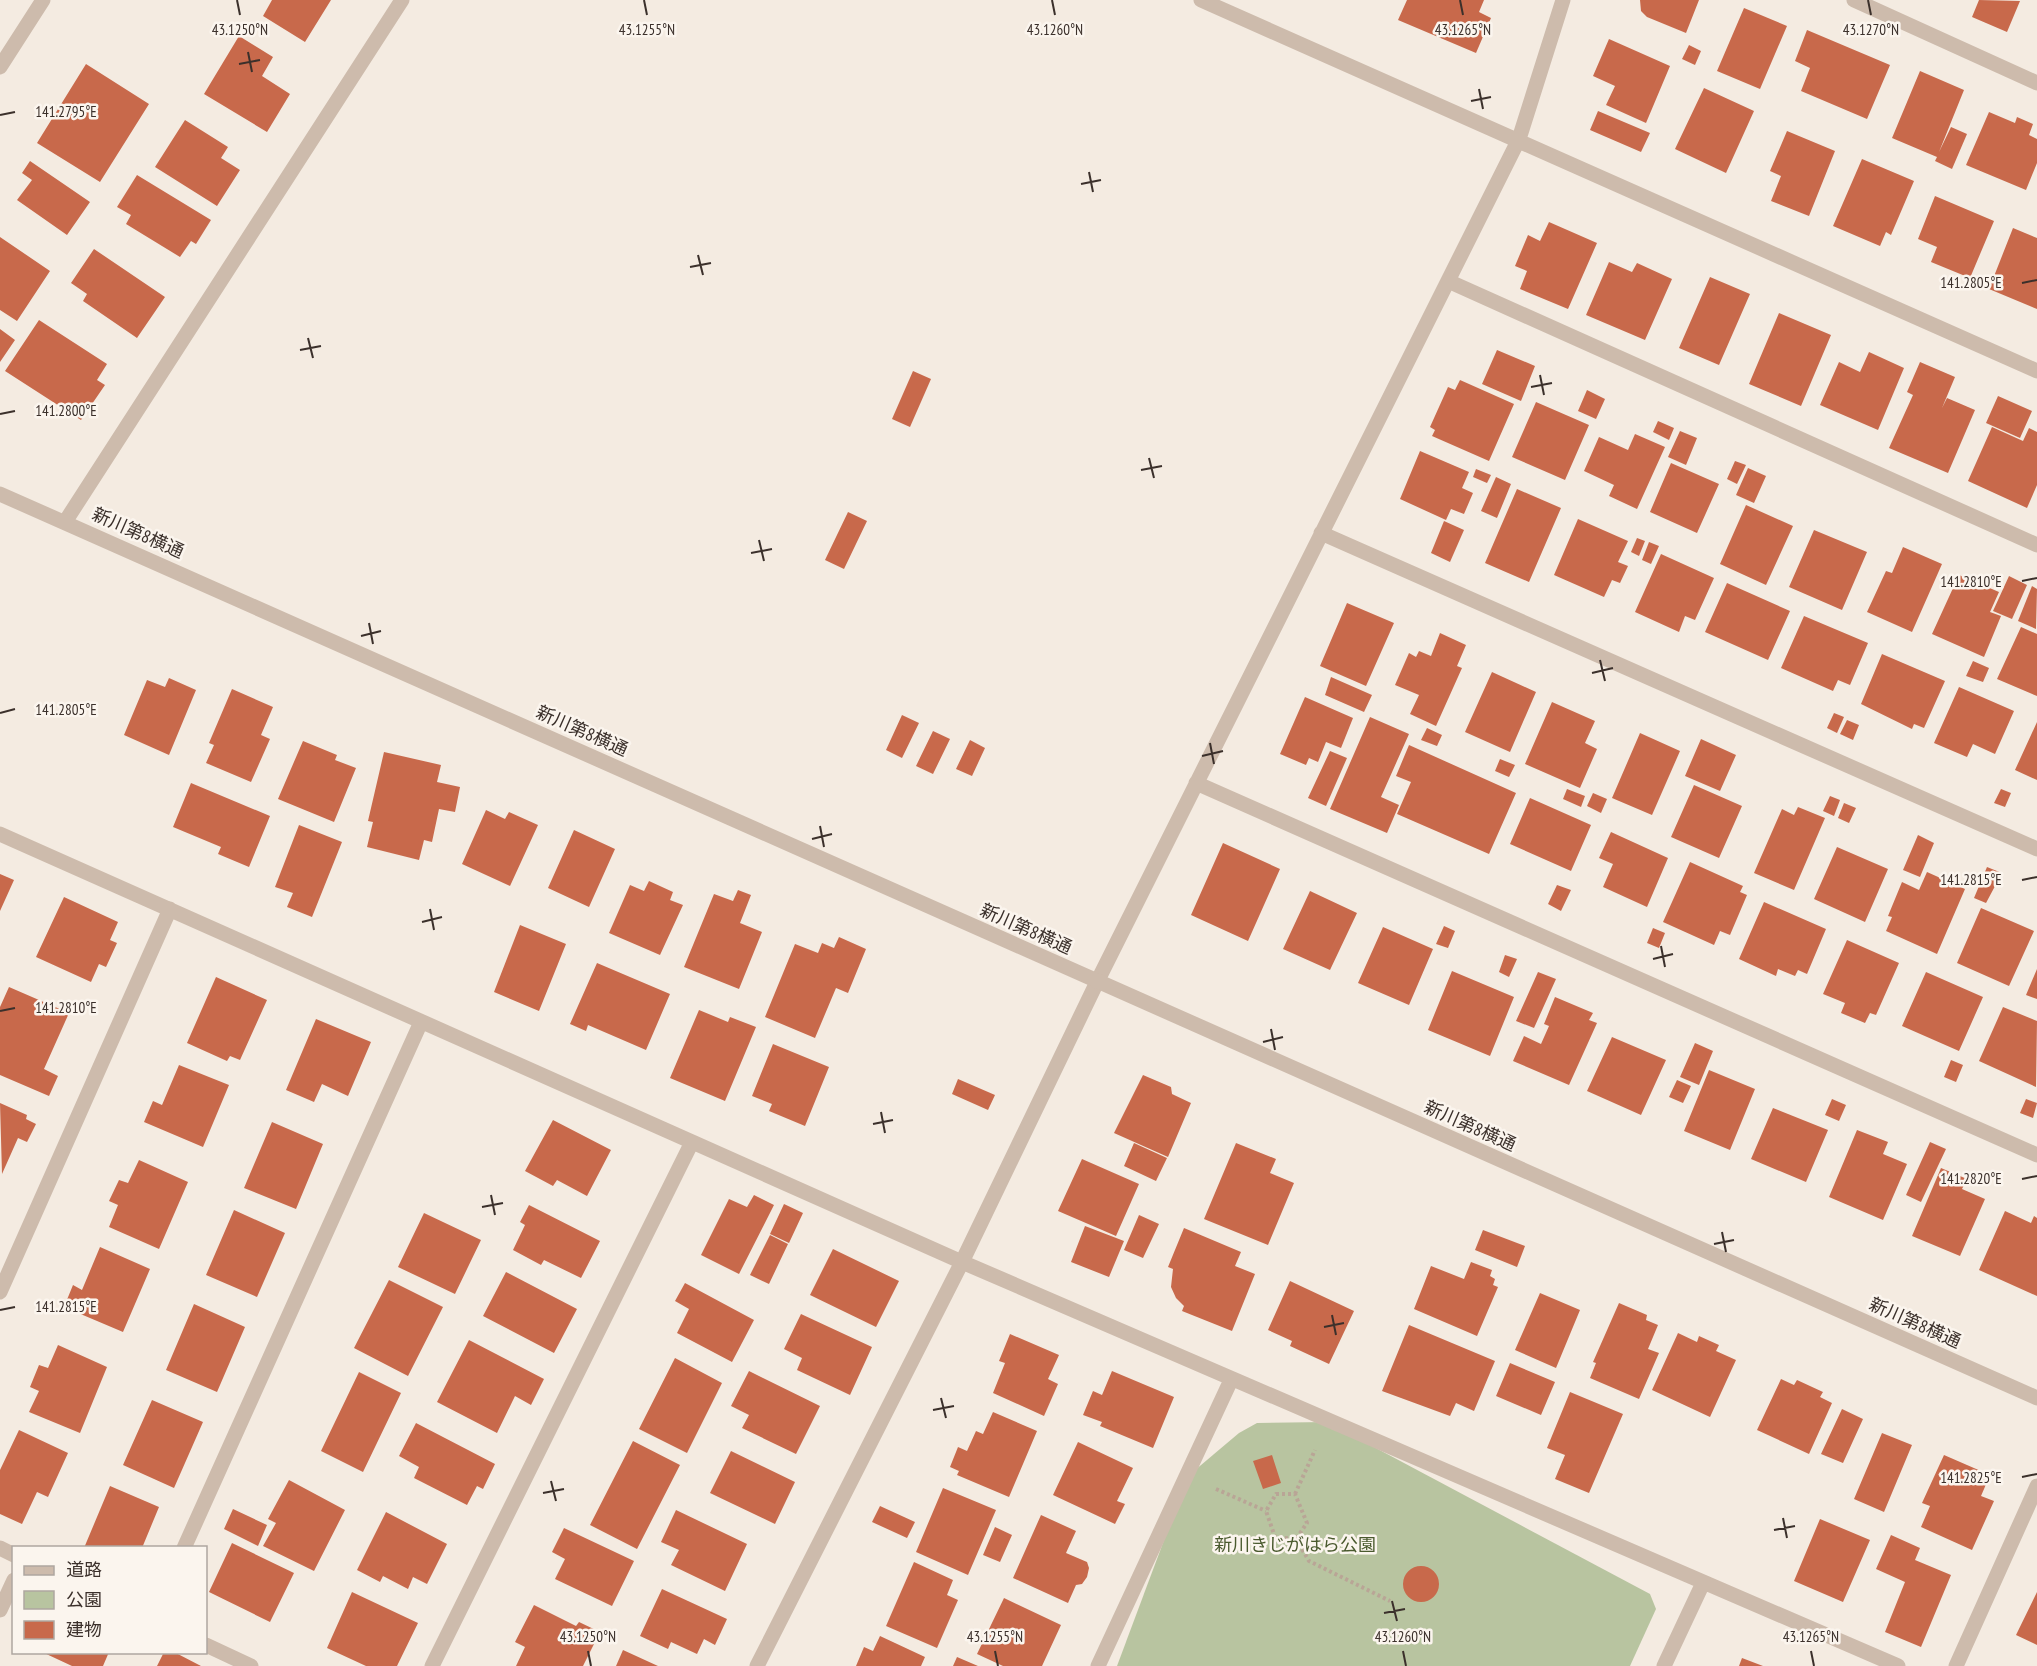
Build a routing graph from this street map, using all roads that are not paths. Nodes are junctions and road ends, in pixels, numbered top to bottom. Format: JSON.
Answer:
{"nodes":[{"id":1,"x":43,"y":0,"type":"edge"},
{"id":2,"x":402,"y":0,"type":"edge"},
{"id":3,"x":1201,"y":0,"type":"edge"},
{"id":4,"x":1563,"y":0,"type":"edge"},
{"id":5,"x":1854,"y":0,"type":"edge"},
{"id":6,"x":0,"y":67,"type":"edge"},
{"id":7,"x":2037,"y":83,"type":"edge"},
{"id":8,"x":1519,"y":139,"type":"junction"},
{"id":9,"x":1448,"y":280,"type":"junction"},
{"id":10,"x":2037,"y":371,"type":"edge"},
{"id":11,"x":0,"y":494,"type":"edge"},
{"id":12,"x":65,"y":522,"type":"junction"},
{"id":13,"x":1321,"y":533,"type":"junction"},
{"id":14,"x":2037,"y":545,"type":"edge"},
{"id":15,"x":1196,"y":783,"type":"junction"},
{"id":16,"x":0,"y":834,"type":"edge"},
{"id":17,"x":2037,"y":849,"type":"edge"},
{"id":18,"x":170,"y":909,"type":"junction"},
{"id":19,"x":1097,"y":982,"type":"junction"},
{"id":20,"x":421,"y":1022,"type":"junction"},
{"id":21,"x":692,"y":1142,"type":"junction"},
{"id":22,"x":2037,"y":1155,"type":"edge"},
{"id":23,"x":962,"y":1263,"type":"junction"},
{"id":24,"x":0,"y":1292,"type":"edge"},
{"id":25,"x":1231,"y":1380,"type":"junction"},
{"id":26,"x":2037,"y":1398,"type":"edge"},
{"id":27,"x":2037,"y":1486,"type":"edge"},
{"id":28,"x":184,"y":1546,"type":"edge"},
{"id":29,"x":1703,"y":1583,"type":"junction"},
{"id":30,"x":12,"y":1584,"type":"edge"},
{"id":31,"x":0,"y":1610,"type":"edge"},
{"id":32,"x":207,"y":1645,"type":"edge"},
{"id":33,"x":251,"y":1666,"type":"edge"},
{"id":34,"x":432,"y":1666,"type":"edge"},
{"id":35,"x":757,"y":1666,"type":"edge"},
{"id":36,"x":1098,"y":1666,"type":"edge"},
{"id":37,"x":1664,"y":1666,"type":"edge"},
{"id":38,"x":1898,"y":1666,"type":"edge"},
{"id":39,"x":1956,"y":1666,"type":"edge"}],
"edges":[{"from":1,"to":6,"type":"street"},
{"from":2,"to":12,"type":"street"},
{"from":3,"to":8,"type":"street"},
{"from":4,"to":8,"type":"street"},
{"from":5,"to":7,"type":"street"},
{"from":8,"to":9,"type":"street"},
{"from":8,"to":10,"type":"street"},
{"from":9,"to":13,"type":"street"},
{"from":9,"to":14,"type":"street"},
{"from":11,"to":12,"type":"street","name":"新川第8横通"},
{"from":12,"to":19,"type":"street","name":"新川第8横通"},
{"from":13,"to":15,"type":"street"},
{"from":13,"to":17,"type":"street"},
{"from":15,"to":19,"type":"street"},
{"from":15,"to":22,"type":"street"},
{"from":16,"to":18,"type":"street"},
{"from":18,"to":20,"type":"street"},
{"from":18,"to":24,"type":"street"},
{"from":19,"to":23,"type":"street"},
{"from":19,"to":26,"type":"street","name":"新川第8横通"},
{"from":20,"to":21,"type":"street"},
{"from":20,"to":28,"type":"street"},
{"from":21,"to":23,"type":"street"},
{"from":21,"to":34,"type":"street"},
{"from":23,"to":25,"type":"street"},
{"from":23,"to":35,"type":"street"},
{"from":25,"to":29,"type":"street"},
{"from":25,"to":36,"type":"street"},
{"from":27,"to":39,"type":"street"},
{"from":29,"to":37,"type":"street"},
{"from":29,"to":38,"type":"street"},
{"from":30,"to":31,"type":"street"},
{"from":32,"to":33,"type":"street"}]}
